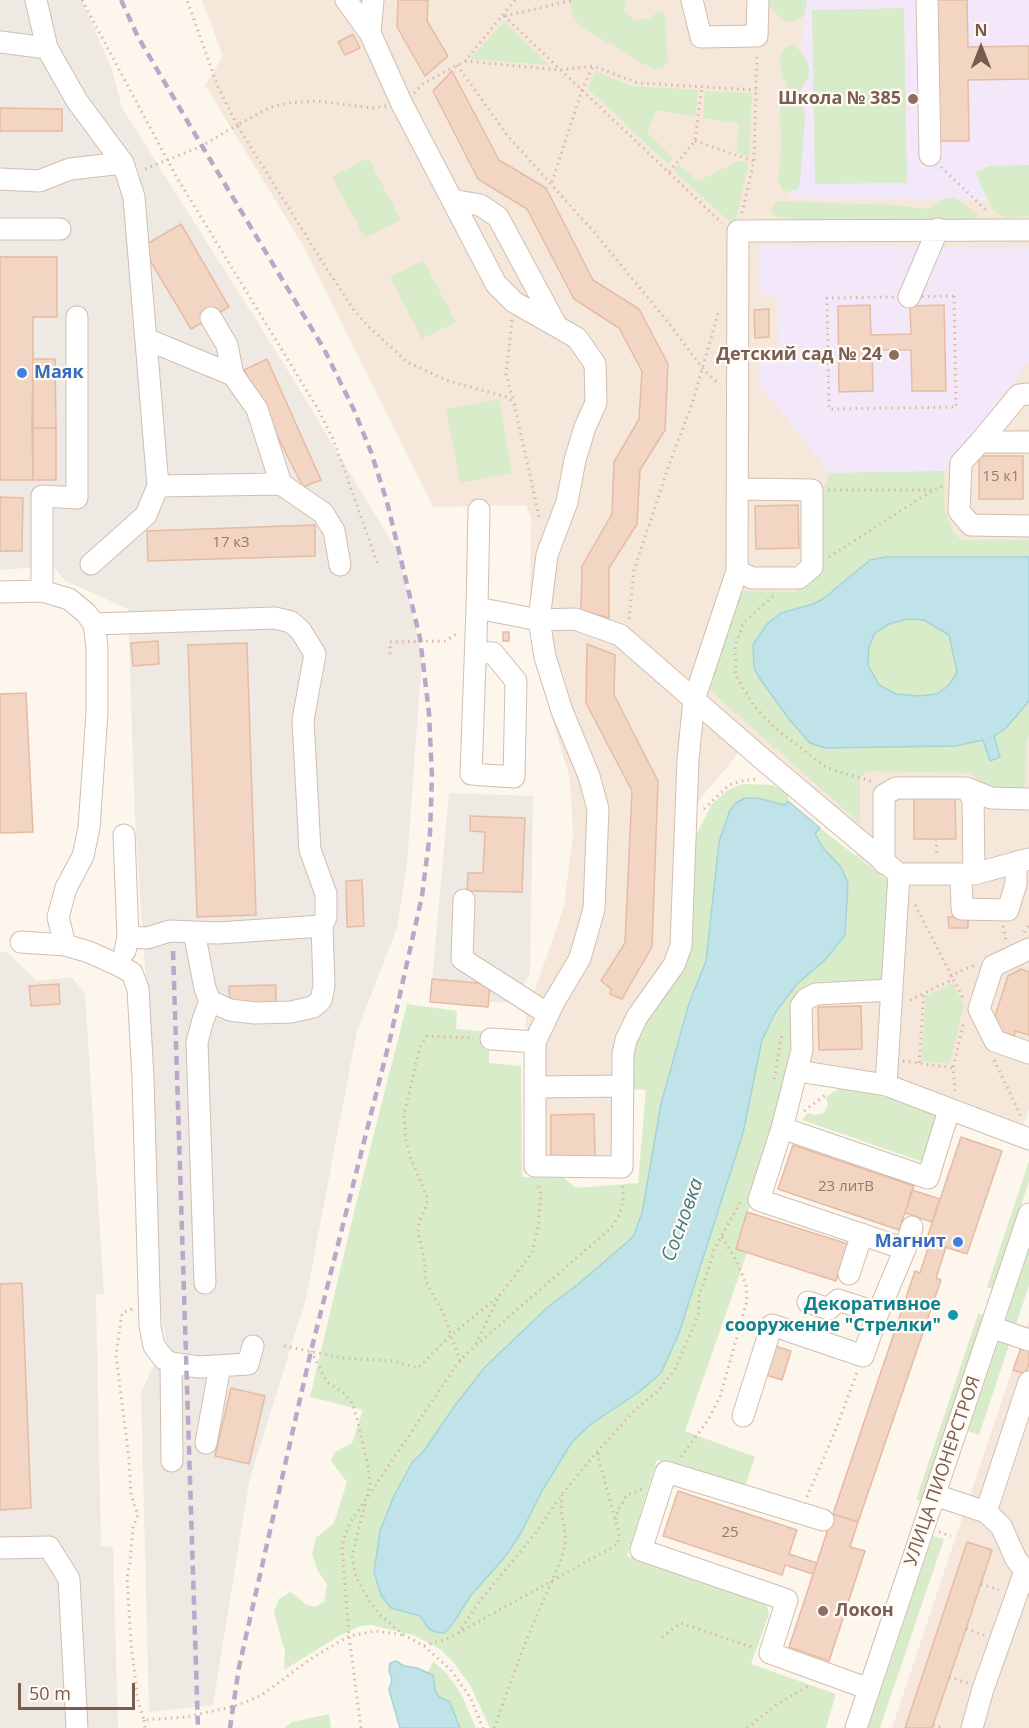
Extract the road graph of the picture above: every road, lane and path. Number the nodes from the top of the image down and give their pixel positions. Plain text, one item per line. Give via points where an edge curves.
1 (36, 0) edge
2 (82, 0) edge
3 (187, 0) edge
4 (346, 0) edge
5 (374, 0) edge
6 (515, 0) edge
7 (573, 0) edge
8 (692, 0) edge
9 (758, 0) edge
10 (927, 0) edge
11 (504, 16) junction
12 (370, 33) junction
13 (757, 36) junction
14 (0, 42) edge
15 (47, 48) junction
16 (465, 61) junction
17 (457, 65) junction
18 (593, 66) junction
19 (560, 70) junction
20 (424, 84) dead end
21 (702, 87) junction
22 (582, 90) junction
23 (756, 90) junction
24 (402, 104) junction
25 (237, 125) junction
26 (695, 141) junction
27 (930, 155) joint
28 (167, 160) junction
29 (754, 161) junction
30 (123, 163) junction
31 (150, 167) dead end
32 (669, 172) junction
33 (0, 179) edge
34 (551, 183) junction
35 (452, 200) junction
36 (0, 229) edge
37 (60, 229) dead end
38 (938, 229) junction
39 (1007, 230) junction
40 (1029, 230) edge
41 (738, 231) junction
42 (909, 297) junction
43 (514, 302) junction
44 (719, 308) dead end
45 (77, 317) dead end
46 (211, 318) dead end
47 (556, 325) junction
48 (146, 339) junction
49 (703, 369) junction
50 (233, 375) junction
51 (1029, 394) edge
52 (738, 402) junction
53 (514, 403) junction
54 (980, 442) junction
55 (1029, 442) edge
56 (961, 463) junction
57 (281, 484) junction
58 (158, 486) junction
59 (738, 489) junction
60 (812, 490) junction
61 (933, 490) junction
62 (479, 510) dead end
63 (1029, 526) edge
64 (547, 555) junction
65 (91, 564) dead end
66 (340, 565) dead end
67 (378, 565) dead end
68 (812, 567) junction
69 (737, 571) junction
70 (42, 591) junction
71 (0, 592) edge
72 (774, 595) dead end
73 (477, 608) junction
74 (539, 620) junction
75 (94, 624) junction
76 (458, 634) dead end
77 (620, 635) junction
78 (477, 652) junction
79 (390, 654) dead end
80 (694, 700) junction
81 (745, 780) dead end
82 (896, 788) junction
83 (966, 788) junction
84 (1029, 799) edge
85 (700, 818) dead end
86 (124, 835) dead end
87 (1022, 860) edge
88 (891, 869) junction
89 (967, 874) junction
90 (464, 900) dead end
91 (322, 926) junction
92 (194, 932) junction
93 (128, 937) junction
94 (21, 942) dead end
95 (65, 945) junction
96 (1029, 949) edge
97 (120, 966) junction
98 (952, 975) dead end
99 (924, 993) junction
100 (890, 1000) junction
101 (210, 1001) junction
102 (548, 1014) junction
103 (965, 1018) dead end
104 (491, 1039) joint
105 (535, 1042) junction
106 (1029, 1053) edge
107 (887, 1059) junction
108 (919, 1064) junction
109 (953, 1068) junction
110 (798, 1071) junction
111 (846, 1079) junction
112 (886, 1085) junction
113 (623, 1086) junction
114 (535, 1088) junction
115 (953, 1111) junction
116 (782, 1128) junction
117 (1029, 1139) edge
118 (535, 1166) junction
119 (622, 1167) junction
120 (1029, 1214) edge
121 (728, 1225) dead end
122 (912, 1227) dead end
123 (721, 1234) junction
124 (862, 1234) junction
125 (904, 1249) junction
126 (849, 1274) dead end
127 (205, 1283) dead end
128 (500, 1296) junction
129 (150, 1302) junction
130 (808, 1302) dead end
131 (878, 1312) junction
132 (991, 1327) junction
133 (450, 1336) junction
134 (1029, 1341) edge
135 (253, 1346) dead end
136 (284, 1346) dead end
137 (475, 1346) junction
138 (311, 1351) junction
139 (863, 1356) junction
140 (460, 1361) junction
141 (171, 1363) junction
142 (220, 1366) junction
143 (1029, 1382) edge
144 (743, 1416) dead end
145 (206, 1443) dead end
146 (598, 1451) junction
147 (172, 1461) dead end
148 (666, 1472) junction
149 (562, 1494) junction
150 (935, 1495) junction
151 (366, 1500) junction
152 (986, 1512) junction
153 (801, 1513) junction
154 (616, 1520) junction
155 (823, 1520) dead end
156 (0, 1548) edge
157 (1027, 1572) edge
158 (551, 1581) junction
159 (458, 1633) junction
160 (404, 1635) junction
161 (349, 1636) junction
162 (662, 1636) dead end
163 (424, 1646) junction
164 (770, 1653) junction
165 (828, 1674) junction
166 (869, 1689) junction
167 (144, 1720) junction
168 (933, 1725) dead end
169 (77, 1728) edge
170 (145, 1728) edge
171 (361, 1728) edge
172 (483, 1728) edge
173 (494, 1728) edge
174 (747, 1728) edge
175 (856, 1728) edge
176 (943, 1728) edge
177 (972, 1728) edge

1 - 15 street
2 - 28 path
3 - 25 path via 218,87
4 - 12 street
5 - 12 street
6 - 11 path
7 - 11 path
8 - 13 street via 701,37
9 - 13 street
10 - 27 street
11 - 16 path
11 - 19 path
12 - 24 street
13 - 23 path
14 - 15 street
15 - 30 street via 77,101
16 - 17 path
16 - 19 path
17 - 20 path
17 - 34 path via 507,135
18 - 19 path
18 - 21 path via 638,83
18 - 22 path
19 - 22 path
21 - 23 path
21 - 26 path
22 - 32 path
22 - 34 path
23 - 29 path
24 - 25 path via 373,108 289,103 271,107
24 - 35 street
25 - 28 path via 202,146
25 - 53 path via 323,263 369,326 407,362
26 - 29 path
26 - 32 path
27 - 39 path
28 - 31 path
28 - 67 path via 324,420
29 - 41 path
30 - 33 street via 70,169 39,181
30 - 48 street via 134,198
32 - 41 path via 727,228
34 - 49 path
35 - 43 street via 496,284
35 - 47 street via 480,205 498,217
36 - 37 street
38 - 39 street
38 - 41 street
38 - 42 street
39 - 40 street
41 - 52 street
42 - 42 path via 827,298 829,409 956,407 954,296
43 - 47 street
43 - 53 path via 506,375
44 - 49 path
45 - 70 street via 77,498 42,496
46 - 50 street via 227,345
47 - 64 street via 577,338 595,364 596,403 585,427 567,502
48 - 50 street
48 - 58 street
49 - 52 path
49 - 77 path via 634,570 630,615
50 - 57 street via 257,409
51 - 54 street via 1019,395
52 - 59 street
53 - 64 path
54 - 55 street
54 - 56 street
56 - 61 path via 945,485
56 - 63 street via 959,511 971,525
57 - 58 street
57 - 66 street via 322,513 334,531
58 - 65 street via 146,515
59 - 60 street
59 - 69 street
60 - 61 path
60 - 68 street
61 - 68 path
62 - 73 street
64 - 74 street
68 - 69 street via 799,578 752,578
69 - 80 street
70 - 71 street
70 - 75 street via 69,599
72 - 82 path via 744,622 735,646 736,676 754,706 775,728 827,768
73 - 74 street
73 - 78 street
74 - 77 street via 574,619
74 - 102 street via 545,657 598,809 594,909 580,958
75 - 91 street via 275,618 291,622 301,631 315,654 303,720 310,850 326,894
75 - 95 street via 97,713 92,796 83,856 66,888 57,917
76 - 79 path via 445,641 390,642
77 - 80 street
78 - 78 street via 471,774 514,777 516,681 493,653
80 - 88 street
80 - 113 street via 687,770 681,946 674,965 637,1017 626,1040
81 - 85 path via 719,792
82 - 83 street
82 - 88 street via 884,795
83 - 84 street via 991,798
83 - 89 street via 973,799
86 - 93 street
87 - 89 street
87 - 89 street via 1008,910 962,909
88 - 89 street
88 - 100 street
90 - 102 street via 462,959
91 - 92 street
91 - 101 street via 324,986 321,1000 313,1007 255,1013 230,1010
92 - 93 street
92 - 101 street
93 - 97 street
94 - 95 street
95 - 97 street
96 - 106 street via 993,966 979,1009 995,1041
97 - 129 street via 132,973 138,989
98 - 99 path via 949,981
99 - 100 path
99 - 108 path
100 - 107 street
100 - 110 street via 816,994 806,999 801,1006 802,1050
101 - 127 street via 197,1042
102 - 105 street
103 - 109 path
104 - 105 street
104 - 133 path via 427,1036 420,1047 406,1098 406,1141 428,1199 418,1233 425,1277
105 - 114 street
107 - 108 path
107 - 112 street
108 - 109 path
109 - 115 path
110 - 111 street
110 - 116 street
111 - 112 street
111 - 116 path
112 - 115 street
113 - 114 street
113 - 119 street
114 - 118 street
115 - 116 street via 928,1179
115 - 117 street
116 - 124 street via 759,1200
118 - 119 street
118 - 128 path via 541,1196 532,1252
119 - 137 path via 623,1202 611,1228
120 - 132 street, УЛИЦА ПИОНЕРСТРОЯ
121 - 123 path
122 - 125 street
123 - 146 path via 699,1293 696,1322 675,1369
123 - 148 path via 738,1264 747,1301 720,1397 699,1433
124 - 125 street
124 - 126 street
125 - 131 street
128 - 133 path
128 - 137 path
129 - 141 street via 154,1346
129 - 167 path via 122,1313 116,1355 131,1495 138,1515 127,1577 131,1644
130 - 131 street via 829,1309 838,1300
131 - 139 street
132 - 134 street
132 - 150 street, УЛИЦА ПИОНЕРСТРОЯ
133 - 138 path via 418,1368
133 - 140 path
135 - 142 street via 248,1364
136 - 138 path
137 - 140 path
138 - 151 path via 327,1382 352,1403 368,1467 370,1484
139 - 144 street via 772,1325
139 - 153 path
140 - 151 path
141 - 142 street
141 - 147 street
142 - 145 street
143 - 152 street
146 - 149 path
146 - 154 path
148 - 153 street
148 - 154 path via 652,1485 627,1495
148 - 164 street via 641,1550 787,1600
149 - 158 path via 565,1546
149 - 159 path
150 - 152 street
150 - 166 street, УЛИЦА ПИОНЕРСТРОЯ
151 - 160 path via 352,1556 356,1577 381,1616
151 - 161 path via 342,1547
152 - 157 street via 1000,1526
153 - 155 street
154 - 158 path via 618,1544
156 - 169 street via 49,1547 69,1579
157 - 177 street
158 - 159 path
158 - 173 path
159 - 163 path
160 - 161 path via 376,1631
160 - 163 path
161 - 167 path via 248,1701 197,1716
161 - 171 path
162 - 164 path via 681,1623
163 - 172 path via 460,1682
164 - 165 street
165 - 166 street
165 - 174 path via 776,1705
166 - 175 street, УЛИЦА ПИОНЕРСТРОЯ
167 - 170 path
168 - 176 path

